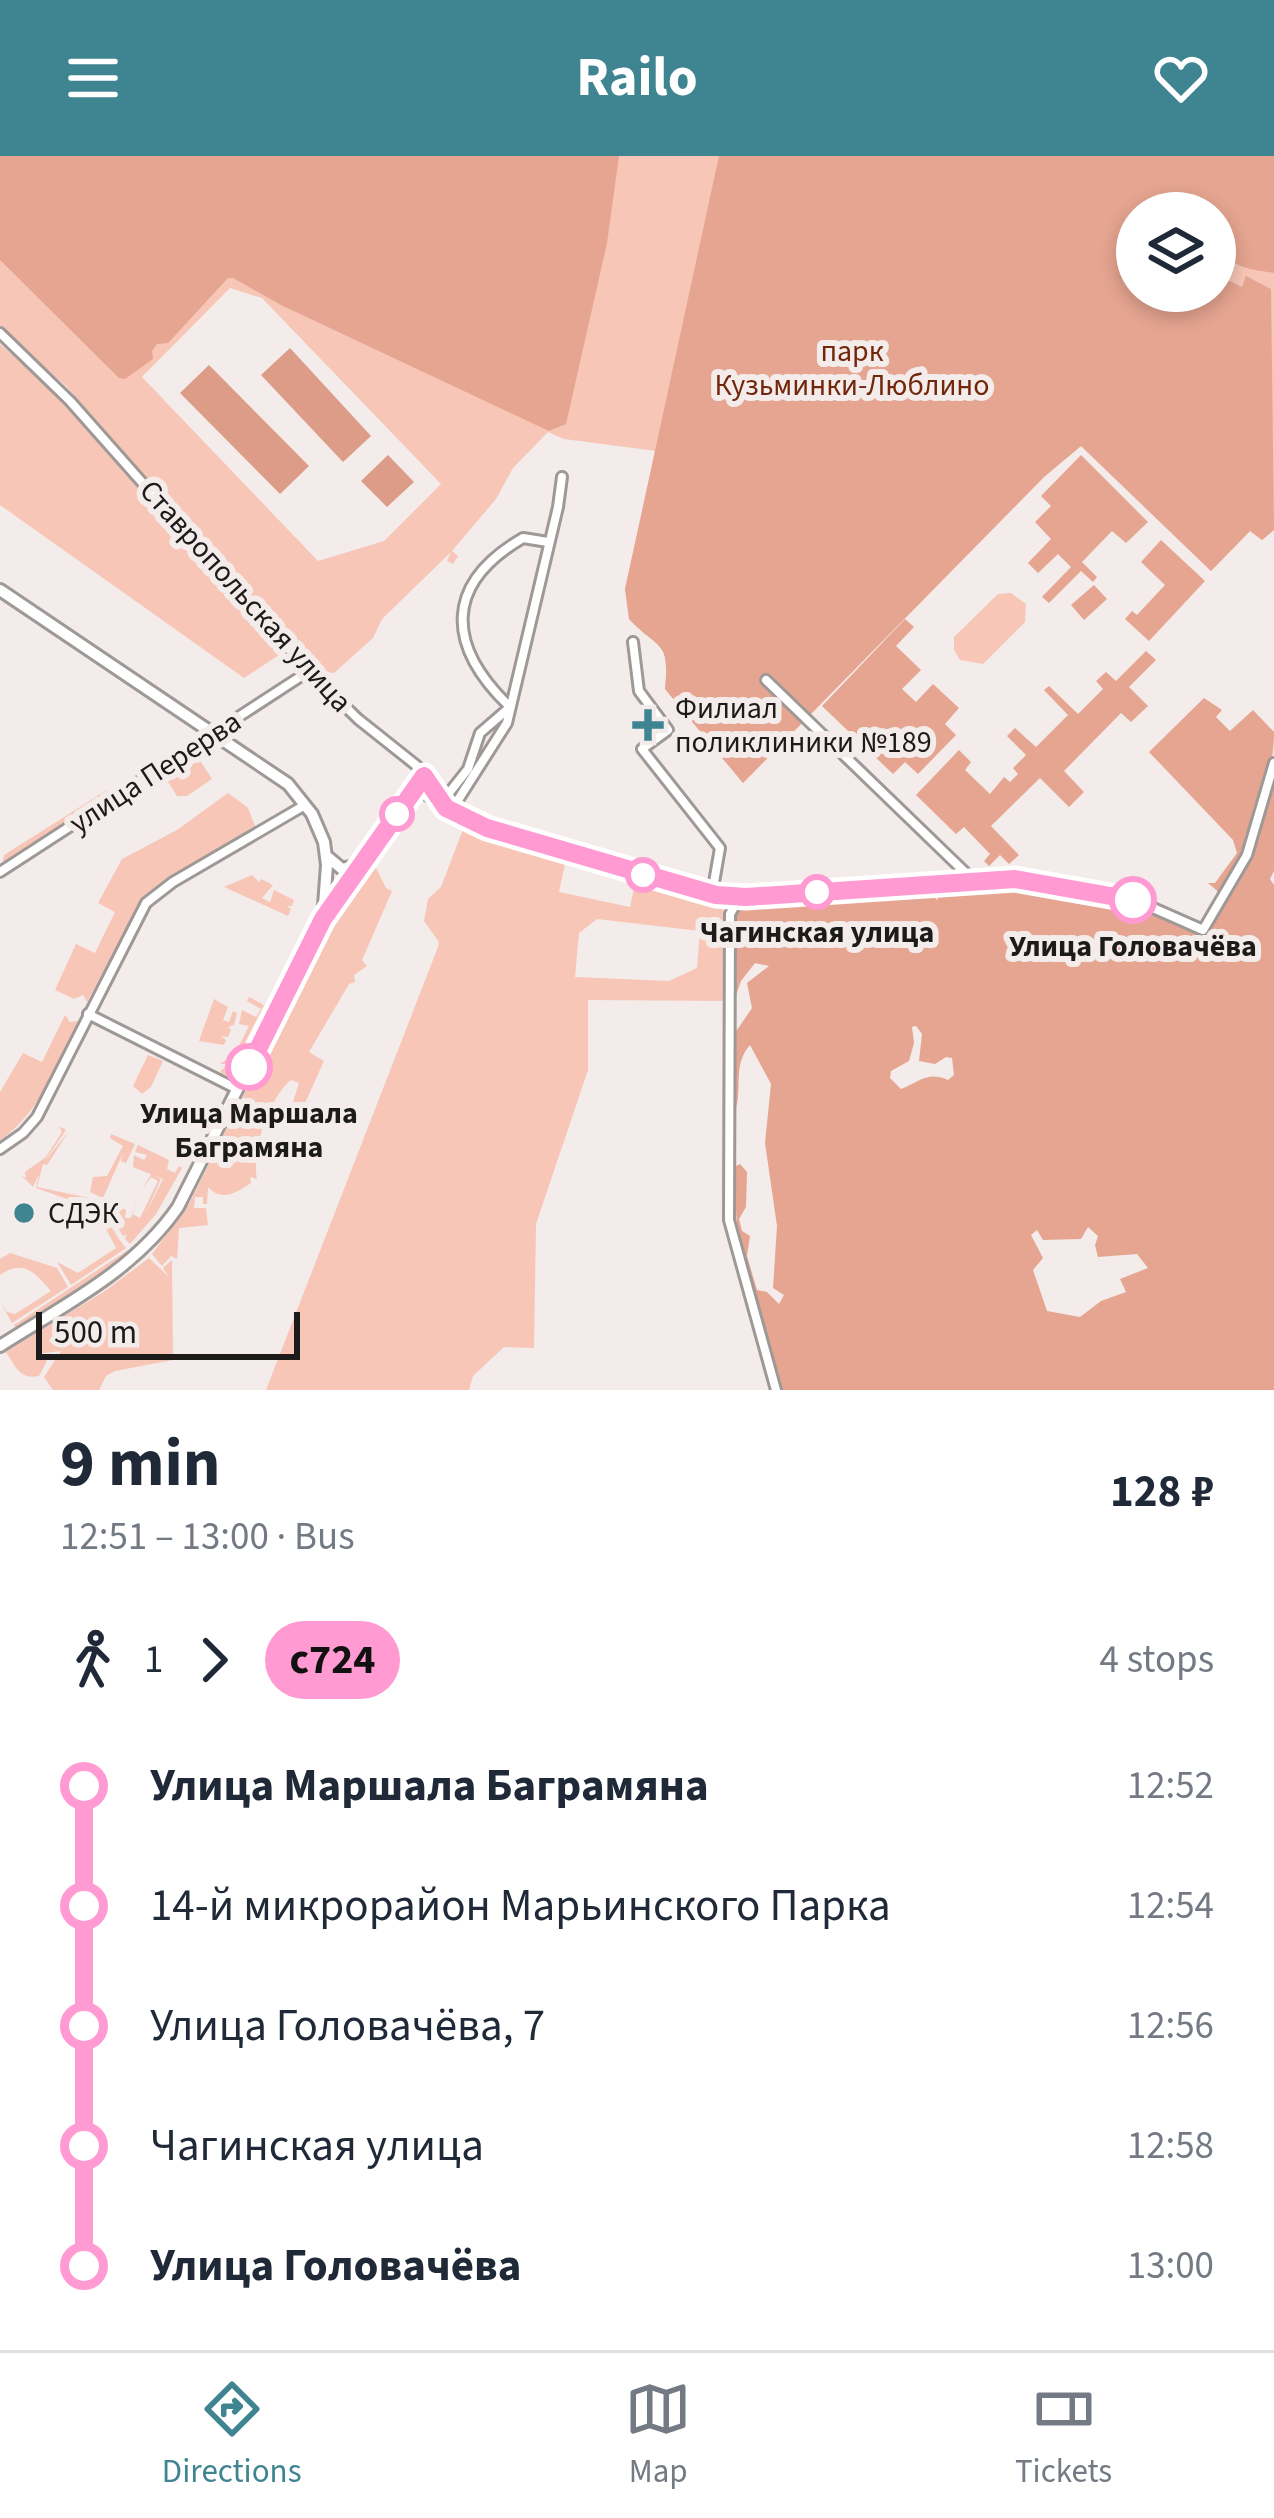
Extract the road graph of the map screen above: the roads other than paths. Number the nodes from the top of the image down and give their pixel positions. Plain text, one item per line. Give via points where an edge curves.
1 (0, 333) edge
2 (562, 477) dead end
3 (548, 542) junction
4 (0, 590) edge
5 (633, 642) dead end
6 (309, 671) junction
7 (766, 680) dead end
8 (510, 706) junction
9 (215, 734) junction
10 (1274, 763) edge
11 (424, 776) junction
12 (410, 794) junction
13 (441, 803) junction
14 (305, 805) junction
15 (452, 811) junction
16 (325, 849) junction
17 (362, 864) junction
18 (0, 872) edge
19 (974, 881) junction
20 (728, 900) junction
21 (323, 919) junction
22 (88, 1014) junction
23 (238, 1089) junction
24 (0, 1149) edge
25 (2, 1341) edge
26 (776, 1390) edge

1 - 6 street, Ставропольская улица
2 - 3 street
3 - 8 street
3 - 8 street via 523,538 496,554 468,592 466,649 480,677
4 - 9 main road
5 - 20 street via 639,692 668,730 642,749 720,848
6 - 9 street, улица Перерва
6 - 11 street, Ставропольская улица
7 - 19 street
8 - 13 street via 480,733 468,769
8 - 15 street
9 - 14 main road
9 - 18 street, улица Перерва
10 - 19 street via 1247,855 1207,929 1094,891
11 - 12 street
11 - 13 street, Ставропольская улица
12 - 13 street
12 - 17 street
13 - 15 street, Ставропольская улица
14 - 16 main road
14 - 22 street via 152,898
15 - 20 street, Ставропольская улица via 504,835
16 - 17 main road via 342,869
16 - 21 main road
17 - 21 street
19 - 20 street
20 - 26 street via 729,1218
21 - 23 main road
22 - 23 street
22 - 24 street via 37,1117
23 - 25 main road via 178,1207 146,1248

